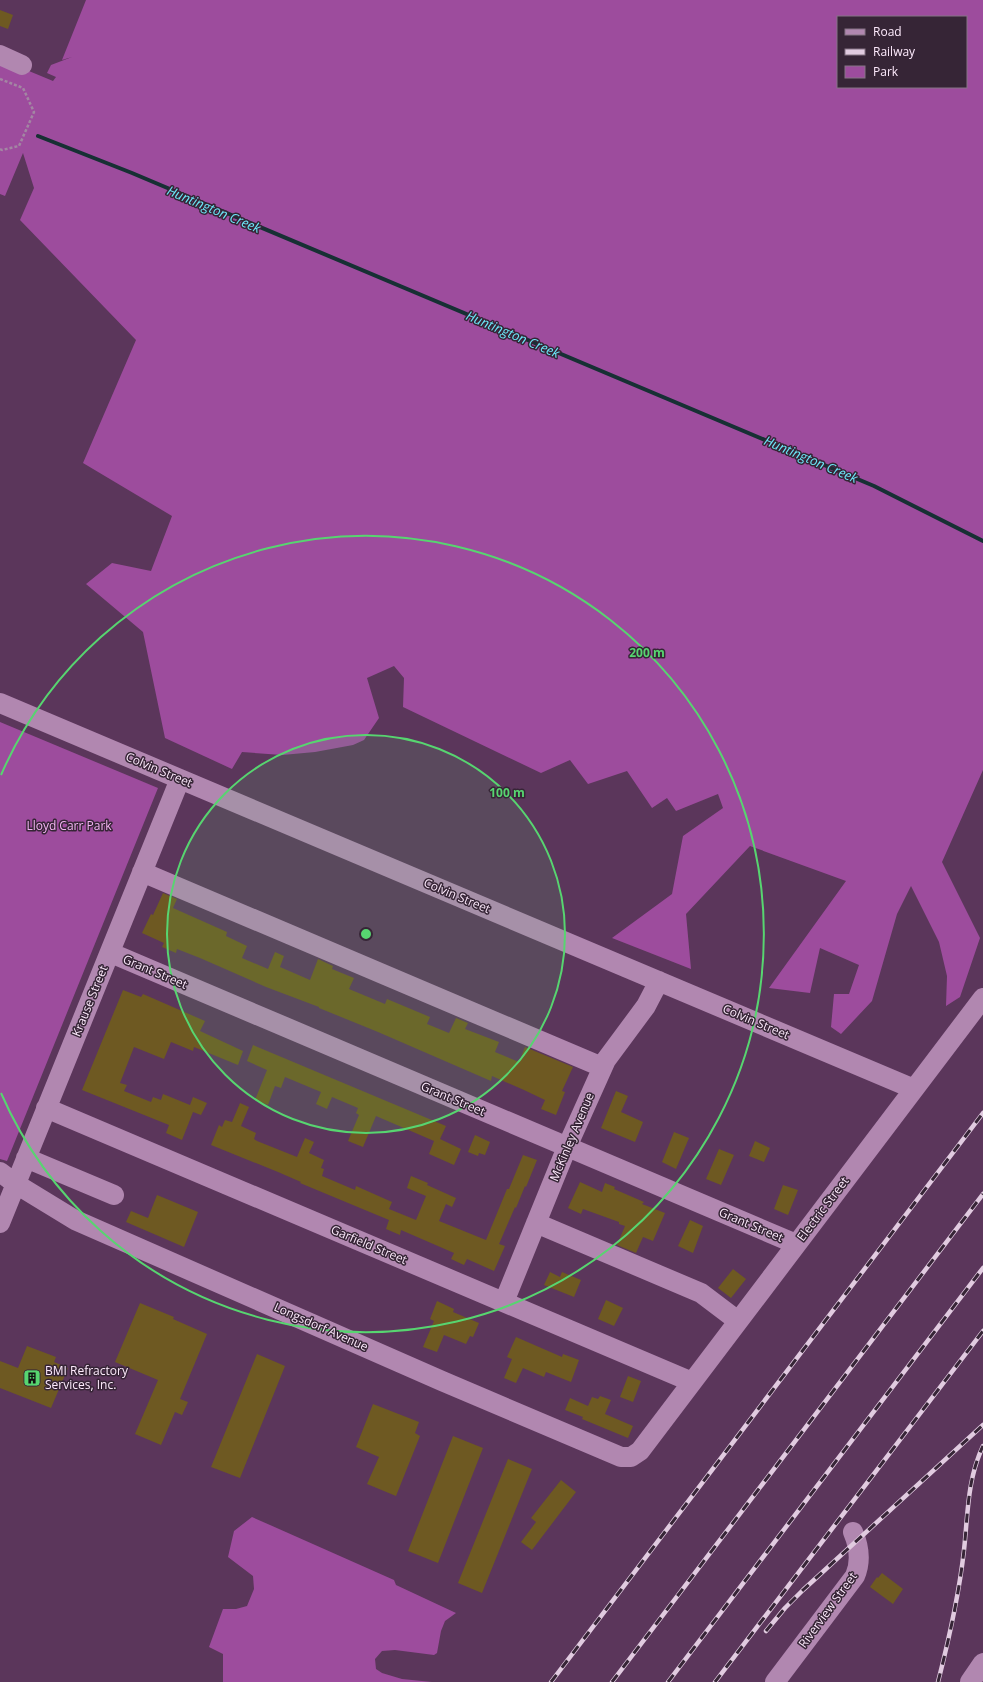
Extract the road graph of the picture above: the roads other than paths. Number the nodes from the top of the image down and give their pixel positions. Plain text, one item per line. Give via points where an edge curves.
1 (0, 55) edge
2 (22, 65) dead end
3 (0, 703) edge
4 (180, 779) junction
5 (142, 872) junction
6 (110, 952) junction
7 (659, 981) junction
8 (983, 998) edge
9 (602, 1067) junction
10 (914, 1088) junction
11 (46, 1108) junction
12 (567, 1147) junction
13 (26, 1158) junction
14 (0, 1172) edge
15 (8, 1186) edge
16 (114, 1195) dead end
17 (0, 1223) edge
18 (536, 1223) junction
19 (796, 1244) junction
20 (504, 1302) junction
21 (738, 1321) junction
22 (692, 1382) junction
23 (631, 1457) joint
24 (853, 1532) dead end
25 (983, 1663) edge
26 (775, 1682) edge
27 (970, 1682) edge

1 - 2 street
3 - 4 street, Colvin Street
4 - 5 street, Krause Street
4 - 7 street, Colvin Street
5 - 6 street, Krause Street
5 - 9 street
6 - 11 street, Krause Street
6 - 12 street, Grant Street
7 - 9 street, McKinley Avenue via 646,1006
7 - 10 street, Colvin Street
8 - 10 street, Electric Street
9 - 12 street, McKinley Avenue
10 - 19 street, Electric Street
11 - 13 street, Krause Street
11 - 20 street, Garfield Street
12 - 18 street, McKinley Avenue
12 - 19 street, Grant Street
13 - 15 street, Krause Street
13 - 16 street
14 - 15 street, Longsdorf Avenue
15 - 17 street, Krause Street
15 - 23 street, Longsdorf Avenue via 75,1220 449,1384 621,1457
18 - 20 street, McKinley Avenue
18 - 21 street via 701,1293
19 - 21 street, Electric Street
20 - 22 street, Garfield Street
21 - 22 street, Electric Street
22 - 23 street, Electric Street via 640,1451
24 - 26 street, Riverview Street via 859,1549 859,1560 854,1576
25 - 27 street

